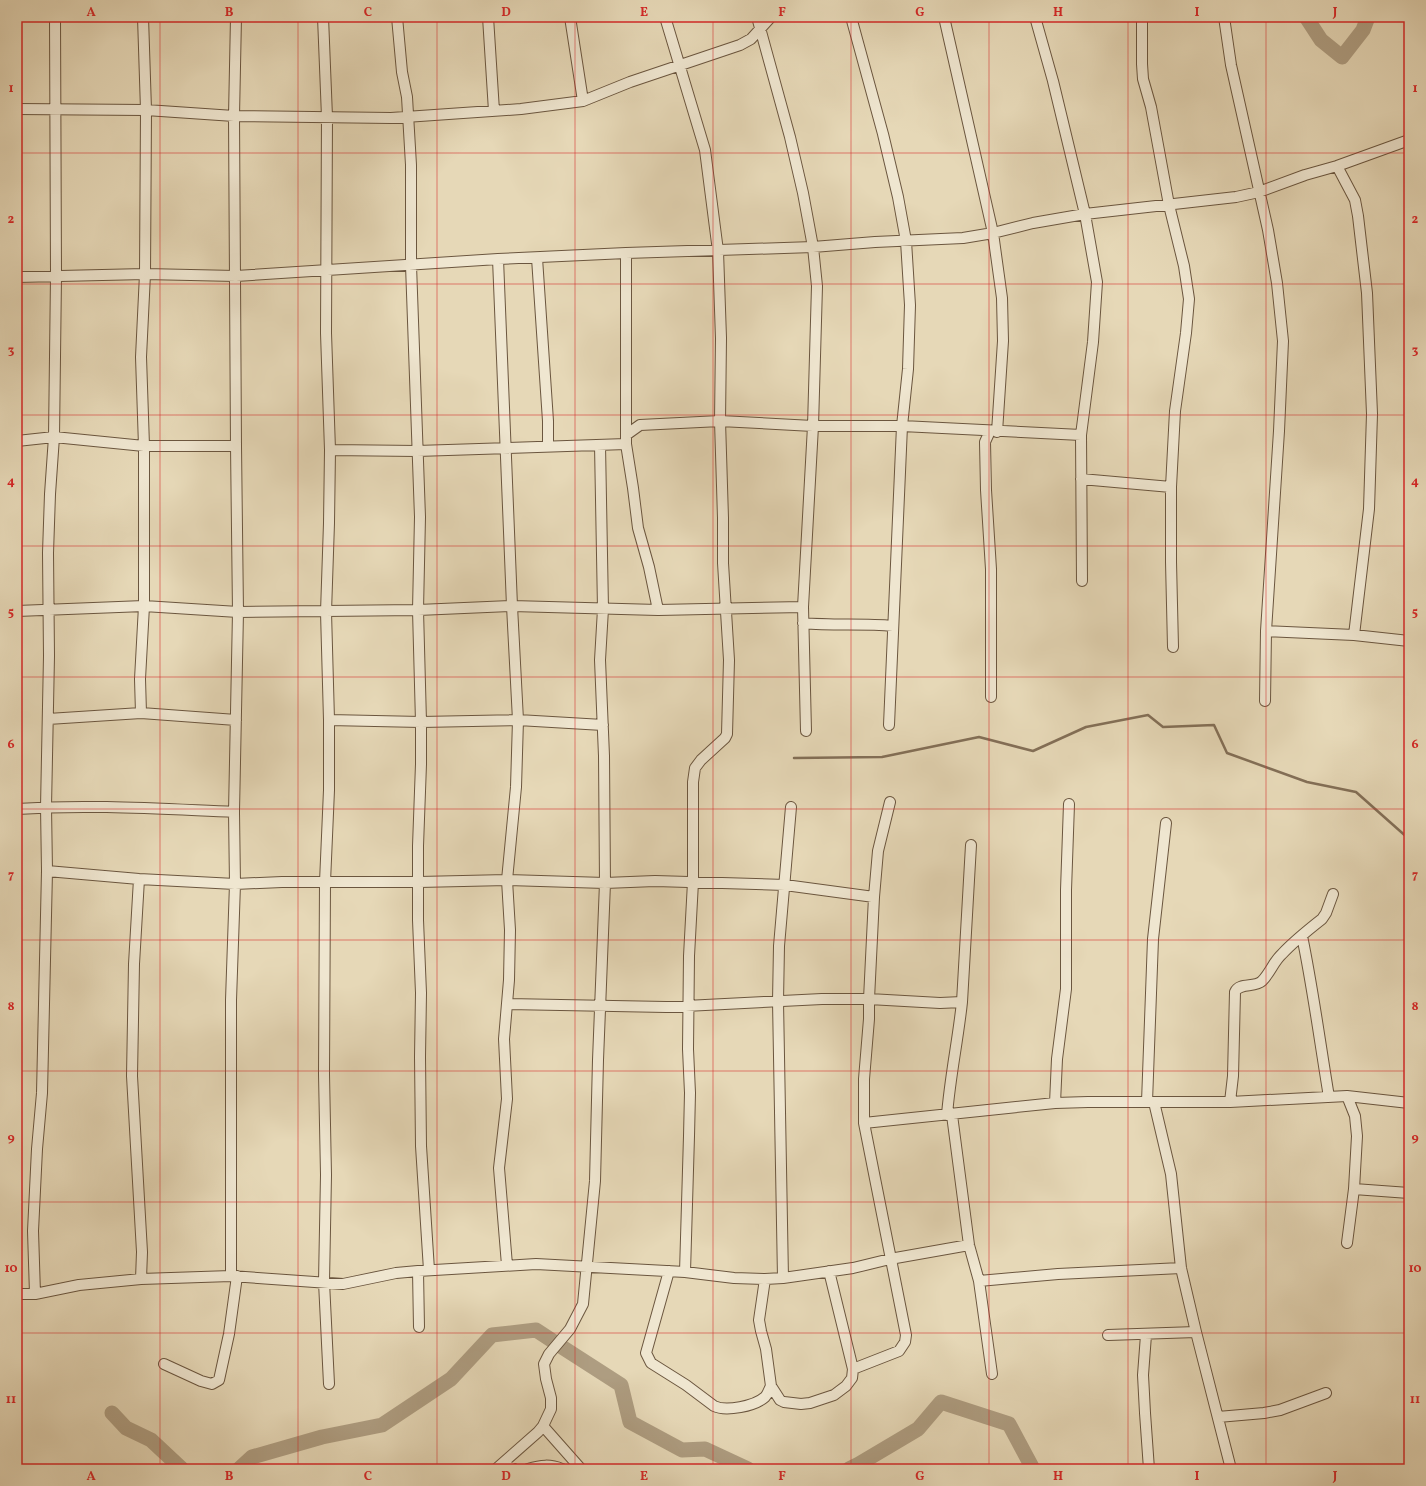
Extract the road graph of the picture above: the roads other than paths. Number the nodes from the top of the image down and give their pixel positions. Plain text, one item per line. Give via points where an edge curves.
1 (55, 17) edge
2 (143, 17) edge
3 (236, 17) edge
4 (323, 17) edge
5 (397, 17) edge
6 (488, 17) edge
7 (570, 17) edge
8 (666, 17) edge
9 (757, 17) edge
10 (771, 17) edge
11 (851, 17) edge
12 (944, 17) edge
13 (1035, 17) edge
14 (1142, 17) edge
15 (1224, 17) edge
16 (760, 29) junction
17 (681, 66) junction
18 (583, 101) junction
19 (17, 109) edge
20 (56, 110) junction
21 (146, 110) junction
22 (494, 111) junction
23 (234, 116) junction
24 (327, 117) junction
25 (409, 117) junction
26 (1409, 140) edge
27 (1336, 166) junction
28 (1259, 192) junction
29 (1169, 205) junction
30 (1085, 214) junction
31 (993, 233) junction
32 (906, 241) junction
33 (813, 247) junction
34 (718, 251) junction
35 (626, 253) junction
36 (536, 258) junction
37 (498, 259) junction
38 (411, 265) junction
39 (326, 270) junction
40 (145, 274) junction
41 (56, 276) junction
42 (236, 276) junction
43 (17, 277) edge
44 (626, 413) junction
45 (720, 422) junction
46 (640, 425) junction
47 (813, 426) junction
48 (902, 426) junction
49 (977, 431) junction
50 (993, 432) junction
51 (1081, 435) junction
52 (54, 437) junction
53 (626, 439) junction
54 (17, 441) edge
55 (985, 442) junction
56 (600, 445) junction
57 (144, 446) junction
58 (236, 446) junction
59 (548, 446) junction
60 (507, 448) junction
61 (330, 450) junction
62 (417, 450) junction
63 (1082, 479) junction
64 (1171, 487) junction
65 (1082, 581) dead end
66 (144, 606) junction
67 (512, 606) junction
68 (803, 607) junction
69 (604, 609) junction
70 (726, 609) junction
71 (49, 610) junction
72 (418, 610) junction
73 (658, 610) junction
74 (17, 611) edge
75 (238, 612) junction
76 (326, 612) junction
77 (803, 623) junction
78 (893, 626) junction
79 (1266, 631) junction
80 (1354, 635) junction
81 (1409, 641) edge
82 (1173, 647) dead end
83 (991, 698) dead end
84 (1265, 701) dead end
85 (141, 714) junction
86 (48, 719) junction
87 (236, 720) junction
88 (329, 720) junction
89 (518, 720) junction
90 (421, 722) junction
91 (603, 725) junction
92 (888, 725) dead end
93 (806, 731) dead end
94 (890, 802) dead end
95 (1069, 804) dead end
96 (46, 807) junction
97 (791, 807) dead end
98 (17, 809) edge
99 (234, 812) junction
100 (1166, 823) dead end
101 (971, 845) dead end
102 (47, 871) junction
103 (139, 879) junction
104 (507, 880) junction
105 (325, 882) junction
106 (419, 882) junction
107 (693, 882) junction
108 (605, 883) junction
109 (235, 884) junction
110 (785, 885) junction
111 (1333, 894) dead end
112 (874, 897) junction
113 (1302, 936) junction
114 (869, 999) junction
115 (778, 1001) junction
116 (962, 1002) junction
117 (507, 1004) junction
118 (600, 1006) junction
119 (689, 1006) junction
120 (1347, 1096) junction
121 (1329, 1097) junction
122 (1150, 1102) junction
123 (1230, 1102) junction
124 (1055, 1103) junction
125 (1409, 1103) edge
126 (950, 1115) junction
127 (864, 1124) junction
128 (1354, 1189) junction
129 (1409, 1193) edge
130 (1347, 1244) dead end
131 (969, 1245) junction
132 (890, 1259) junction
133 (507, 1265) junction
134 (587, 1266) junction
135 (1181, 1268) junction
136 (429, 1270) junction
137 (418, 1271) junction
138 (669, 1271) junction
139 (829, 1271) junction
140 (685, 1272) junction
141 (234, 1276) junction
142 (783, 1278) junction
143 (141, 1279) junction
144 (765, 1279) junction
145 (979, 1281) junction
146 (324, 1282) junction
147 (17, 1294) edge
148 (35, 1294) junction
149 (419, 1326) dead end
150 (1196, 1332) junction
151 (1108, 1335) dead end
152 (1146, 1335) junction
153 (164, 1364) dead end
154 (853, 1369) junction
155 (992, 1374) dead end
156 (329, 1384) dead end
157 (771, 1386) junction
158 (1326, 1393) dead end
159 (1218, 1417) junction
160 (543, 1426) junction
161 (499, 1467) edge
162 (514, 1469) edge
163 (528, 1469) edge
164 (562, 1469) edge
165 (581, 1469) edge
166 (1149, 1469) edge
167 (1232, 1469) edge

1 - 20 street
2 - 21 street
3 - 23 street
4 - 24 street
5 - 25 street
6 - 22 street
7 - 18 street
8 - 17 street
9 - 16 street
10 - 16 street
11 - 32 street via 883,134
12 - 31 street
13 - 30 street
14 - 29 street via 1143,79 1151,107
15 - 28 street via 1231,65
16 - 17 street via 751,39 740,45
16 - 33 street via 790,137
17 - 18 street via 630,82
17 - 34 street via 704,150
18 - 22 street
19 - 20 street
20 - 21 street
20 - 41 street
21 - 23 street
21 - 40 street
22 - 25 street
23 - 24 street
23 - 42 street
24 - 25 street
24 - 39 street
25 - 38 street
26 - 27 street
27 - 28 street
27 - 80 street via 1355,200 1358,216 1367,293 1372,414 1369,509
28 - 29 street
28 - 79 street via 1276,275 1283,341
29 - 30 street
29 - 64 street via 1189,299 1175,411
30 - 31 street
30 - 51 street via 1097,282 1093,342
31 - 32 street via 963,238
31 - 50 street via 1002,298 1003,341
32 - 33 street
32 - 48 street via 910,305 908,369
33 - 34 street
33 - 47 street via 817,286
34 - 35 street
34 - 45 street
35 - 36 street
35 - 44 street
36 - 37 street
36 - 59 street
37 - 38 street
37 - 60 street
38 - 39 street
38 - 62 street
39 - 42 street
39 - 61 street
40 - 41 street
40 - 42 street
40 - 57 street via 141,357
41 - 43 street
41 - 52 street
42 - 58 street
44 - 46 street
44 - 53 street
45 - 46 street
45 - 47 street
45 - 70 street
46 - 53 street
47 - 48 street
47 - 68 street
48 - 49 street
48 - 78 street
49 - 50 street
49 - 55 street
50 - 51 street
50 - 55 street
51 - 63 street
52 - 54 street
52 - 57 street
52 - 71 street via 50,501
53 - 56 street
53 - 73 street via 638,528 650,567
55 - 83 street via 991,569
56 - 59 street
56 - 69 street
57 - 58 street
57 - 66 street
58 - 75 street
59 - 60 street
60 - 62 street
60 - 67 street
61 - 62 street
61 - 76 street
62 - 72 street via 420,517
63 - 64 street
63 - 65 street
64 - 82 street
66 - 71 street
66 - 75 street
66 - 85 street
67 - 69 street
67 - 72 street
67 - 89 street
68 - 70 street
68 - 77 street
69 - 73 street
69 - 91 street via 600,660
70 - 73 street
70 - 107 street via 729,660 728,730 725,738 695,768
71 - 74 street
71 - 86 street
72 - 76 street
72 - 90 street
75 - 76 street
75 - 87 street
76 - 88 street
77 - 78 street
77 - 93 street
78 - 92 street
79 - 80 street
79 - 84 street
80 - 81 street
85 - 86 street
85 - 87 street
86 - 96 street
87 - 99 street
88 - 90 street
88 - 105 street
89 - 90 street
89 - 91 street
89 - 104 street via 516,787
90 - 106 street
91 - 108 street
94 - 112 street via 878,851
95 - 124 street via 1066,989 1057,1059
96 - 98 street
96 - 99 street via 122,807
96 - 102 street
97 - 110 street
99 - 109 street
100 - 122 street via 1153,939
101 - 116 street
102 - 103 street
102 - 148 street via 42,1093 33,1230
103 - 109 street
103 - 143 street via 132,1076 142,1252
104 - 106 street
104 - 108 street
104 - 117 street via 510,930
105 - 106 street
105 - 109 street
105 - 146 street
106 - 136 street via 421,1146
107 - 108 street
107 - 110 street
107 - 119 street
108 - 118 street
109 - 141 street via 231,1000
110 - 112 street
110 - 115 street via 779,946
111 - 113 street via 1322,919
112 - 114 street
113 - 121 street
113 - 123 street via 1281,954 1262,981 1236,989
114 - 115 street
114 - 116 street
114 - 127 street
115 - 119 street
115 - 142 street
116 - 126 street
117 - 118 street
117 - 133 street via 504,1039 507,1099 499,1168
118 - 119 street
118 - 134 street via 595,1181
119 - 140 street
120 - 121 street
120 - 125 street
120 - 128 street via 1355,1116 1357,1136
121 - 123 street
122 - 123 street
122 - 124 street
122 - 135 street via 1171,1174
124 - 126 street
126 - 127 street
126 - 131 street
127 - 132 street
128 - 129 street
128 - 130 street
131 - 132 street
131 - 145 street
132 - 139 street
132 - 154 street via 906,1335 905,1342 899,1351
133 - 134 street
133 - 136 street
134 - 138 street
134 - 160 street via 583,1304 570,1328 544,1364 551,1409
135 - 145 street
135 - 150 street
136 - 137 street
137 - 146 street via 343,1284
137 - 149 street
138 - 140 street
138 - 157 street via 646,1353 651,1363 721,1409 753,1403 766,1396
139 - 142 street
139 - 154 street
140 - 144 street
141 - 143 street
141 - 146 street
141 - 153 street via 229,1334 219,1380 212,1384 201,1382
142 - 144 street
143 - 148 street via 79,1285
144 - 157 street via 759,1320
145 - 155 street
146 - 156 street
147 - 148 street
150 - 152 street
150 - 159 street
151 - 152 street
152 - 166 street via 1143,1375
154 - 157 street via 852,1378 840,1391 810,1403 784,1402
158 - 159 street via 1280,1410
159 - 167 street
160 - 161 street
160 - 165 street
161 - 162 street
163 - 164 street via 545,1465

